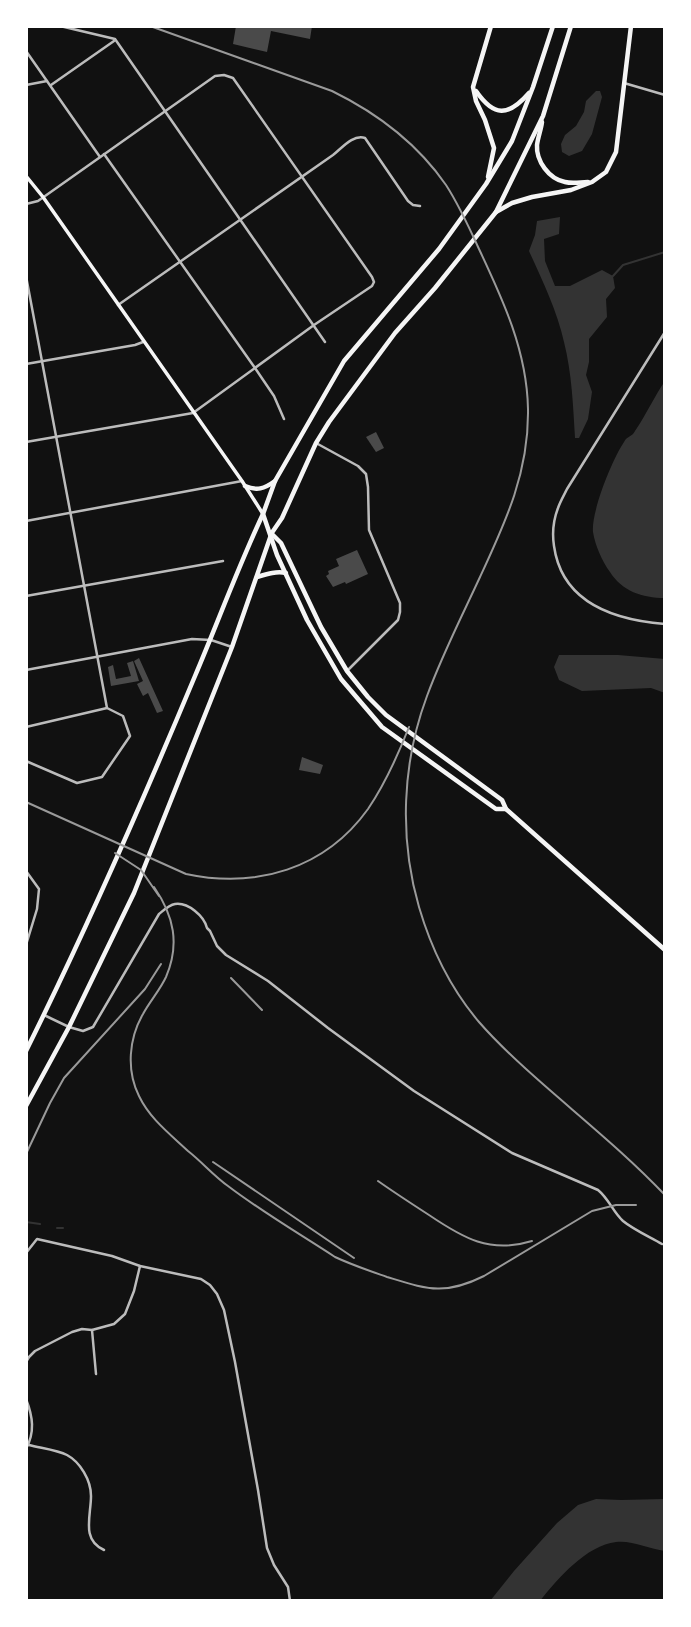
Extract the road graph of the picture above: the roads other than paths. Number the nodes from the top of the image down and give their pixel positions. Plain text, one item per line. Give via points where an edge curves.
1 (60, 26) edge
2 (491, 26) edge
3 (553, 26) edge
4 (571, 26) edge
5 (631, 26) edge
6 (115, 39) junction
7 (26, 51) edge
8 (48, 81) junction
9 (624, 83) junction
10 (26, 85) edge
11 (51, 85) junction
12 (534, 87) junction
13 (473, 88) junction
14 (665, 95) edge
15 (165, 112) junction
16 (544, 116) junction
17 (104, 154) junction
18 (100, 157) junction
19 (26, 176) edge
20 (302, 176) junction
21 (592, 182) junction
22 (486, 184) junction
23 (43, 197) junction
24 (26, 204) edge
25 (420, 206) dead end
26 (496, 212) junction
27 (240, 219) junction
28 (180, 260) junction
29 (26, 276) edge
30 (118, 305) junction
31 (314, 325) junction
32 (665, 332) edge
33 (144, 342) junction
34 (326, 342) dead end
35 (42, 361) junction
36 (26, 364) edge
37 (255, 368) junction
38 (194, 412) junction
39 (284, 419) dead end
40 (56, 436) junction
41 (26, 442) edge
42 (316, 443) junction
43 (275, 481) junction
44 (244, 484) junction
45 (70, 513) junction
46 (263, 514) junction
47 (26, 521) edge
48 (271, 534) junction
49 (223, 561) dead end
50 (286, 573) junction
51 (257, 578) junction
52 (83, 585) junction
53 (26, 596) edge
54 (665, 624) edge
55 (211, 640) junction
56 (232, 647) junction
57 (97, 657) junction
58 (26, 670) edge
59 (347, 671) junction
60 (107, 708) junction
61 (26, 727) edge
62 (26, 761) edge
63 (506, 809) junction
64 (26, 872) edge
65 (26, 945) edge
66 (665, 950) edge
67 (44, 1015) junction
68 (69, 1027) junction
69 (26, 1051) edge
70 (26, 1105) edge
71 (662, 1244) dead end
72 (26, 1253) edge
73 (140, 1266) junction
74 (92, 1330) junction
75 (26, 1362) edge
76 (96, 1374) dead end
77 (26, 1399) edge
78 (29, 1445) junction
79 (26, 1449) edge
80 (104, 1550) dead end
81 (290, 1601) edge

1 - 6 street
2 - 13 main road
3 - 12 main road
4 - 16 main road
5 - 9 main road
6 - 11 street
6 - 15 street
7 - 8 street
8 - 10 street
8 - 11 street
9 - 14 street
9 - 21 main road via 616,152 606,172
11 - 18 street
12 - 13 main road via 519,104 506,110 494,110
12 - 22 main road via 512,141
13 - 22 main road via 494,148
15 - 17 street
15 - 20 street via 215,76 233,78
15 - 27 street
16 - 21 main road via 537,148 546,171 562,181
16 - 26 main road
17 - 18 street
17 - 28 street
18 - 23 street
19 - 23 main road
20 - 25 street via 360,136 408,201
20 - 27 street
20 - 31 street via 374,282
21 - 26 main road via 512,203
22 - 43 main road via 439,249 344,361
23 - 24 street
23 - 30 main road
26 - 42 main road via 395,333
27 - 28 street
27 - 31 street
28 - 30 street
28 - 37 street
29 - 35 street
30 - 33 main road
31 - 34 street
31 - 37 street
32 - 54 street via 567,489 552,534 561,574 571,588 611,614
33 - 35 street
33 - 38 main road
35 - 36 street
35 - 40 street
37 - 38 street
37 - 39 street
38 - 40 street
38 - 44 main road
40 - 41 street
40 - 45 street
42 - 48 main road
42 - 59 street via 366,474 369,530 400,603 398,621
43 - 44 main road via 256,490
43 - 46 main road
44 - 45 street
44 - 46 main road
45 - 47 street
45 - 52 street
46 - 48 main road
46 - 55 main road
48 - 50 main road
48 - 51 main road
48 - 59 main road via 281,543 310,608
49 - 52 street
50 - 51 main road
50 - 63 main road via 341,678 382,727 496,809
51 - 56 main road
52 - 53 street
52 - 57 street
55 - 56 street
55 - 57 street via 192,639
55 - 67 main road
56 - 68 main road via 134,893
57 - 58 street
57 - 60 street
59 - 63 main road via 386,715 502,800
60 - 61 street
60 - 62 street via 124,716 130,736 102,777 77,783
63 - 66 main road
64 - 65 street via 38,889
67 - 68 street
67 - 69 main road
68 - 70 main road
68 - 71 street via 83,1031 93,1027 159,914 171,905 190,907 226,955 268,981 414,1091 512,1153 598,1190 624,1222
72 - 73 street via 37,1239
73 - 74 street via 125,1314 114,1324
73 - 81 street via 201,1279 217,1294 224,1310 267,1548 288,1587
74 - 75 street via 72,1332 35,1350
74 - 76 street
77 - 78 street via 33,1427
78 - 79 street
78 - 80 street via 65,1453 87,1476 92,1493 89,1531 92,1541

